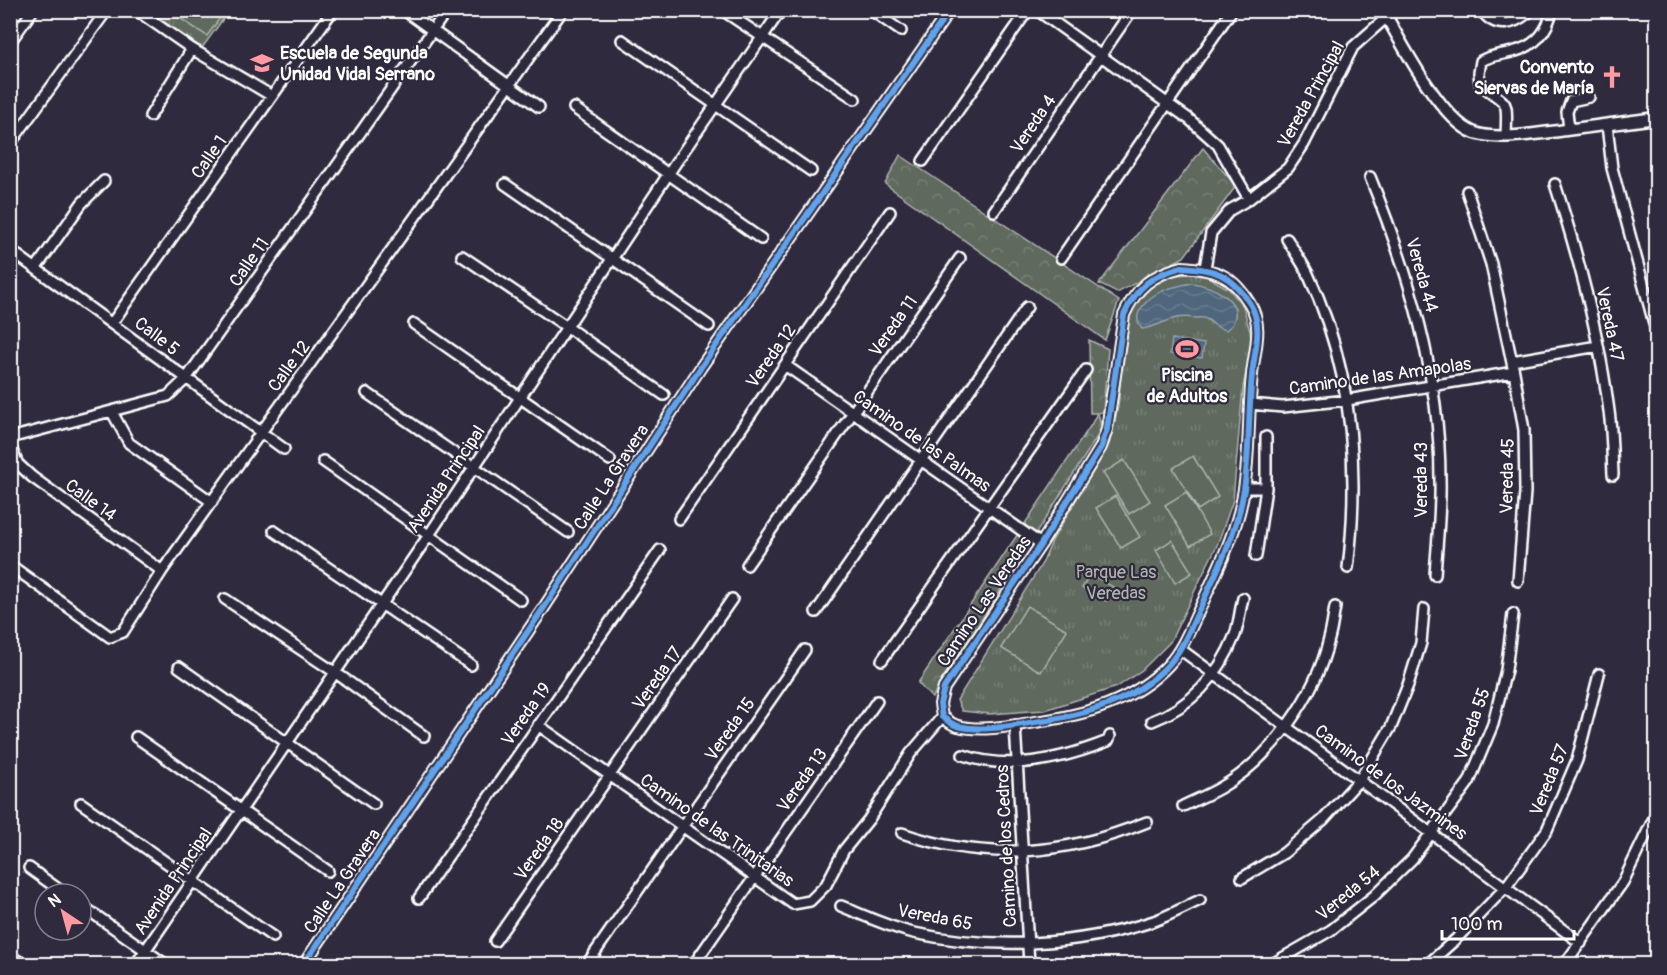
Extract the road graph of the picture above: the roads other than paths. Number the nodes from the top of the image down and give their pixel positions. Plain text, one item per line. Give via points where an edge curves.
1 (33, 10) edge
2 (107, 10) edge
3 (136, 10) edge
4 (333, 10) edge
5 (404, 10) edge
6 (447, 10) edge
7 (563, 10) edge
8 (722, 10) edge
9 (781, 10) edge
10 (871, 10) edge
11 (950, 10) edge
12 (1028, 10) edge
13 (1037, 10) edge
14 (1132, 10) edge
15 (1232, 10) edge
16 (1481, 10) edge
17 (1531, 10) edge
18 (1552, 10) edge
19 (1385, 14) edge
20 (433, 31) junction
21 (901, 32) dead end
22 (762, 38) junction
23 (621, 40) dead end
24 (10, 42) edge
25 (192, 49) junction
26 (1100, 56) junction
27 (510, 85) junction
28 (272, 96) junction
29 (1589, 97) dead end
30 (855, 99) dead end
31 (1167, 105) junction
32 (715, 106) junction
33 (539, 107) dead end
34 (574, 108) dead end
35 (150, 116) dead end
36 (1656, 118) edge
37 (1607, 125) junction
38 (1569, 129) junction
39 (1506, 135) junction
40 (10, 144) edge
41 (923, 161) dead end
42 (811, 171) dead end
43 (668, 173) junction
44 (1370, 177) dead end
45 (104, 181) dead end
46 (505, 184) dead end
47 (1555, 184) dead end
48 (1467, 191) dead end
49 (1249, 199) junction
50 (994, 211) dead end
51 (890, 212) dead end
52 (761, 239) dead end
53 (1287, 239) dead end
54 (10, 250) edge
55 (462, 256) dead end
56 (960, 258) dead end
57 (1062, 258) dead end
58 (612, 259) junction
59 (36, 268) junction
60 (1205, 268) junction
61 (1027, 307) dead end
62 (111, 323) junction
63 (414, 324) dead end
64 (709, 326) dead end
65 (567, 327) junction
66 (1656, 331) edge
67 (1599, 346) junction
68 (1512, 361) junction
69 (785, 365) junction
70 (1086, 370) dead end
71 (1514, 372) junction
72 (186, 379) junction
73 (1432, 386) junction
74 (368, 393) dead end
75 (664, 395) dead end
76 (521, 397) junction
77 (1347, 400) junction
78 (1250, 404) junction
79 (112, 412) junction
80 (853, 412) junction
81 (262, 432) junction
82 (1266, 437) dead end
83 (10, 438) edge
84 (10, 446) edge
85 (284, 449) dead end
86 (610, 460) dead end
87 (921, 460) junction
88 (323, 461) dead end
89 (475, 466) junction
90 (1613, 475) dead end
91 (1244, 488) junction
92 (1266, 488) junction
93 (212, 502) junction
94 (989, 508) junction
95 (679, 519) dead end
96 (274, 531) dead end
97 (568, 532) dead end
98 (429, 535) junction
99 (1041, 544) junction
100 (660, 550) dead end
101 (1256, 556) dead end
102 (10, 565) edge
103 (747, 565) dead end
104 (1348, 568) dead end
105 (162, 572) junction
106 (1435, 575) dead end
107 (1518, 581) dead end
108 (225, 598) dead end
109 (1243, 598) dead end
110 (732, 599) dead end
111 (521, 600) dead end
112 (382, 604) junction
113 (1335, 607) dead end
114 (1424, 609) dead end
115 (816, 612) dead end
116 (1513, 614) dead end
117 (1180, 649) junction
118 (805, 650) dead end
119 (882, 660) dead end
120 (471, 665) dead end
121 (179, 667) dead end
122 (336, 673) junction
123 (1215, 674) junction
124 (1599, 674) dead end
125 (877, 701) dead end
126 (942, 717) junction
127 (1152, 721) dead end
128 (538, 725) junction
129 (1016, 725) junction
130 (1286, 726) junction
131 (424, 736) dead end
132 (1110, 736) dead end
133 (136, 737) dead end
134 (287, 742) junction
135 (963, 755) dead end
136 (1018, 762) junction
137 (610, 775) junction
138 (1360, 779) junction
139 (81, 802) dead end
140 (374, 804) dead end
141 (1183, 806) dead end
142 (241, 810) junction
143 (1656, 814) edge
144 (1147, 822) dead end
145 (682, 827) junction
146 (1431, 832) junction
147 (902, 833) dead end
148 (1022, 852) junction
149 (29, 868) dead end
150 (328, 871) dead end
151 (754, 877) junction
152 (1242, 878) dead end
153 (193, 881) junction
154 (48, 882) edge
155 (1506, 887) junction
156 (419, 898) dead end
157 (1200, 900) dead end
158 (841, 906) dead end
159 (93, 914) edge
160 (273, 937) dead end
161 (495, 941) dead end
162 (1028, 942) junction
163 (1581, 942) junction
164 (145, 951) junction
165 (10, 956) edge
166 (24, 964) edge
167 (136, 964) edge
168 (165, 964) edge
169 (304, 964) edge
170 (587, 964) edge
171 (694, 964) edge
172 (1029, 964) edge
173 (1272, 964) edge
174 (1428, 964) edge
175 (1565, 964) edge

1 - 24 street
2 - 40 street
3 - 25 street
4 - 28 street, Calle 1
5 - 20 street
6 - 20 street, Calle 11
7 - 27 street, Calle 12
8 - 22 street
9 - 22 street, Avenida Principal
10 - 21 street
11 - 169 street, Calle La Gravera via 701,367
12 - 41 street
13 - 26 street
14 - 26 street, Vereda 4
15 - 31 street
16 - 17 street via 1500,24 1518,22
18 - 39 street via 1550,24 1537,41 1481,62 1480,83 1508,108
19 - 39 street via 1448,112 1474,133
19 - 49 street, Vereda Principal via 1353,47 1288,168
20 - 27 street
20 - 72 street, Calle 11
22 - 30 street
22 - 32 street, Avenida Principal
23 - 32 street
25 - 28 street
25 - 35 street
26 - 31 street
26 - 50 street, Vereda 4
27 - 33 street
27 - 81 street, Calle 12
28 - 62 street, Calle 1
29 - 38 street via 1576,98 1568,105
31 - 49 street via 1218,145
31 - 57 street
32 - 42 street
32 - 43 street, Avenida Principal
34 - 43 street
36 - 37 street
37 - 38 street
37 - 66 street via 1612,168
38 - 39 street
43 - 52 street
43 - 58 street, Avenida Principal
44 - 73 street, Vereda 44 via 1415,307
45 - 59 street via 82,203
46 - 58 street
47 - 67 street, Vereda 47 via 1580,262
48 - 68 street, Vereda 45 via 1491,264
49 - 60 street, Vereda Principal via 1230,210 1211,233
51 - 69 street, Vereda 12
53 - 77 street via 1308,274 1330,331
54 - 59 street, Calle 5
55 - 65 street
56 - 80 street, Vereda 11
58 - 64 street
58 - 65 street, Avenida Principal
59 - 62 street, Calle 5
60 - 78 street, Camino Las Veredas via 1233,283 1250,305 1257,324
60 - 99 street, Camino Las Veredas via 1182,267 1164,272 1131,298 1124,315 1101,447
61 - 87 street
62 - 72 street, Calle 5
63 - 76 street
65 - 75 street
65 - 76 street, Avenida Principal
67 - 68 street
67 - 90 street, Vereda 47 via 1610,413
68 - 71 street, Vereda 45
69 - 80 street, Camino de las Palmas
69 - 95 street, Vereda 12
70 - 94 street
71 - 73 street, Camino de las Amapolas
71 - 107 street, Vereda 45 via 1524,430 1525,492
72 - 79 street, Calle 11 via 168,396
72 - 81 street, Calle 5
73 - 77 street, Camino de las Amapolas
73 - 106 street, Vereda 43 via 1440,479
74 - 89 street
76 - 86 street
76 - 89 street, Avenida Principal
77 - 78 street, Camino de las Amapolas via 1283,407
77 - 104 street via 1354,462
78 - 91 street, Camino Las Veredas
79 - 83 street, Calle 11
79 - 93 street via 129,443
80 - 87 street, Camino de las Palmas
80 - 103 street, Vereda 11
81 - 85 street, Calle 5
81 - 93 street, Calle 12
82 - 92 street
84 - 105 street, Calle 14 via 18,464 32,477
87 - 94 street, Camino de las Palmas
87 - 115 street
88 - 98 street
89 - 97 street
89 - 98 street, Avenida Principal
91 - 92 street
91 - 117 street, Camino Las Veredas via 1231,542
92 - 101 street
93 - 105 street, Calle 12
94 - 99 street, Camino de las Palmas
94 - 119 street
96 - 112 street
98 - 111 street
98 - 112 street, Avenida Principal
99 - 126 street, Camino Las Veredas via 944,688
100 - 128 street, Vereda 19
102 - 105 street, Calle 12 via 110,637 123,632
108 - 122 street
109 - 123 street via 1235,634
110 - 137 street, Vereda 17
112 - 120 street
112 - 122 street, Avenida Principal
113 - 130 street via 1329,641 1313,684
114 - 138 street via 1421,643 1408,685 1391,727
116 - 146 street, Vereda 55 via 1506,670 1493,724 1469,782
117 - 123 street, Camino de los Jazmines
117 - 129 street, Camino Las Veredas via 1154,679 1125,699 1072,717
118 - 145 street, Vereda 15
121 - 134 street
122 - 131 street
122 - 134 street, Avenida Principal
123 - 127 street via 1202,690 1169,714
123 - 130 street, Camino de los Jazmines
124 - 155 street, Vereda 57 via 1577,760 1547,830
125 - 151 street, Vereda 13
126 - 129 street, Camino Las Veredas via 956,726
126 - 151 street, Camino de las Trinitarias via 911,753 844,850 826,885 810,901 793,904
128 - 137 street, Camino de las Trinitarias
128 - 156 street, Vereda 19
129 - 136 street, Camino de los Cedros
130 - 138 street, Camino de los Jazmines
130 - 141 street via 1252,765 1221,788
132 - 136 street via 1108,741 1074,753
133 - 142 street
134 - 140 street
134 - 142 street, Avenida Principal
135 - 136 street
136 - 148 street, Camino de los Cedros
137 - 145 street, Camino de las Trinitarias
137 - 161 street, Vereda 18
138 - 146 street, Camino de los Jazmines
138 - 152 street via 1323,820 1284,853
139 - 153 street
142 - 150 street
142 - 153 street, Avenida Principal
143 - 163 street via 1623,882
144 - 148 street via 1099,840
145 - 151 street, Camino de las Trinitarias
145 - 170 street, Vereda 15
146 - 155 street, Camino de los Jazmines
146 - 173 street, Vereda 54 via 1412,859 1374,896 1331,930
147 - 148 street via 950,847
148 - 162 street, Camino de los Cedros
149 - 154 street
151 - 171 street, Vereda 13
153 - 160 street
153 - 164 street, Avenida Principal
155 - 163 street, Camino de los Jazmines
155 - 174 street, Vereda 57
157 - 162 street, Vereda 65 via 1155,921 1095,936
158 - 162 street, Vereda 65 via 913,932 988,944
159 - 164 street
162 - 172 street, Camino de los Cedros
163 - 175 street
164 - 167 street, Avenida Principal
164 - 168 street
165 - 166 street

